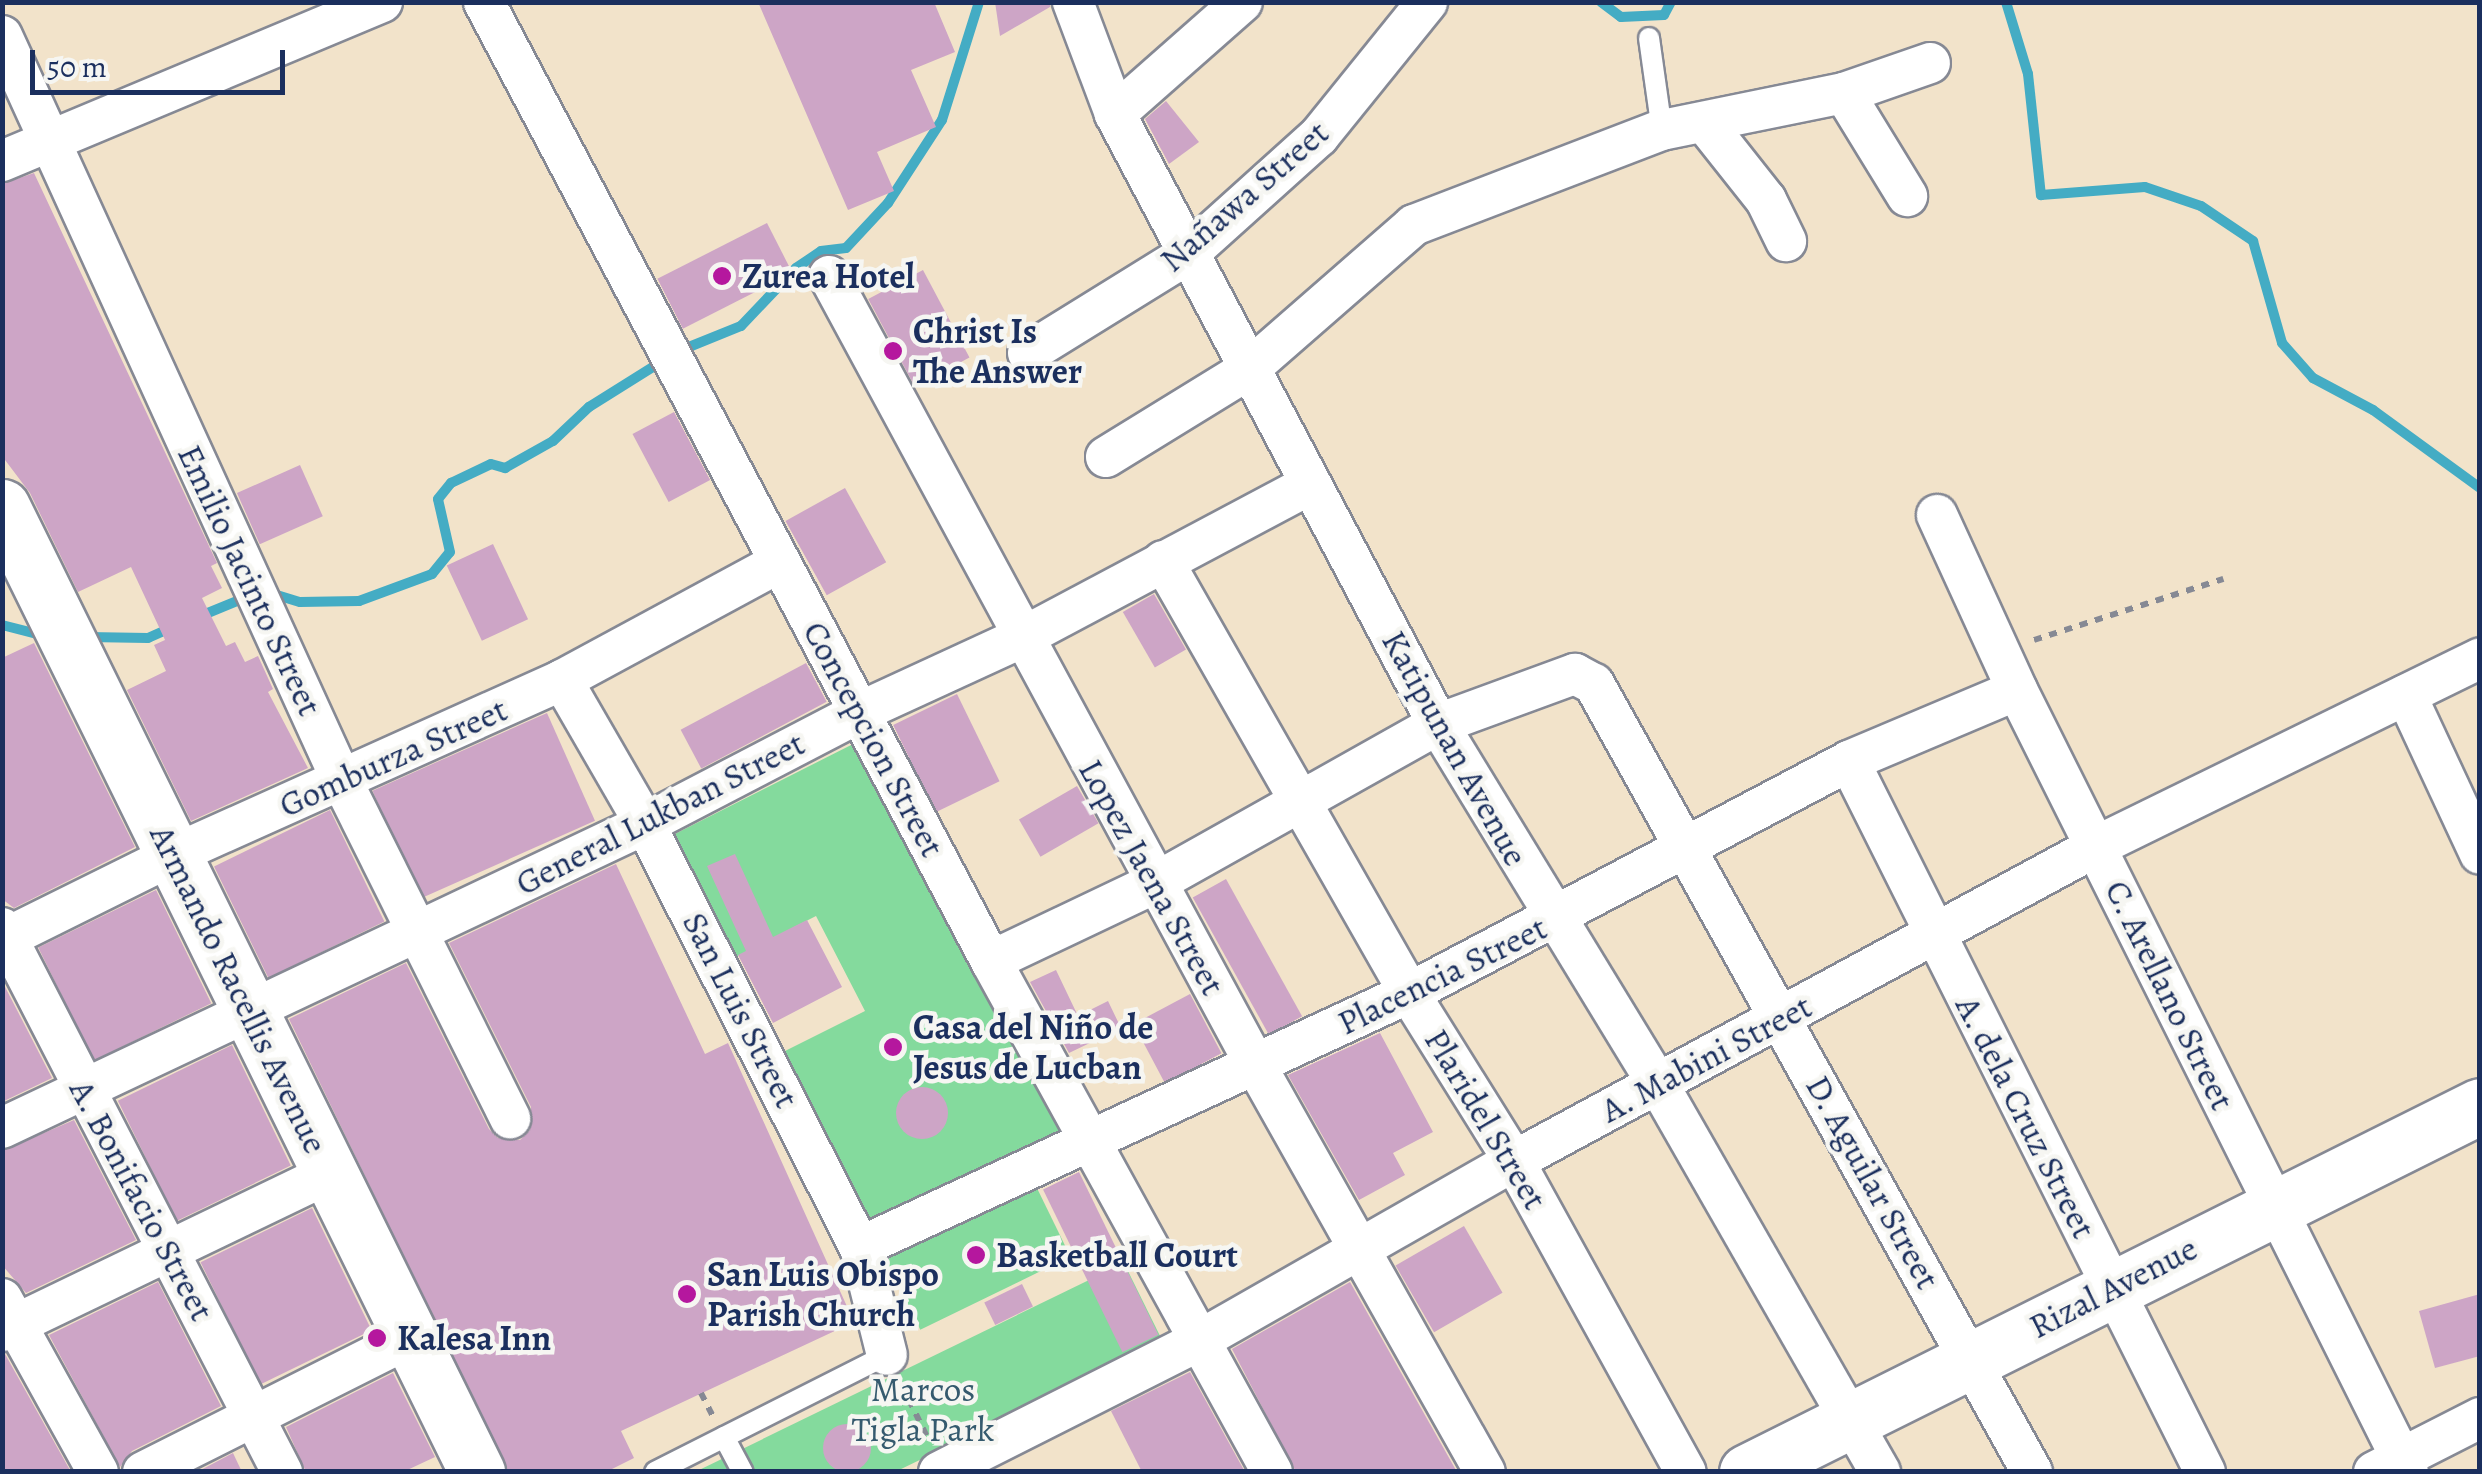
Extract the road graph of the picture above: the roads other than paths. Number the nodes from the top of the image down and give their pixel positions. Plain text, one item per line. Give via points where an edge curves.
1 (382, 2) edge
2 (484, 2) edge
3 (1073, 2) edge
4 (1242, 2) edge
5 (1428, 2) edge
6 (2, 36) edge
7 (1649, 38) dead end
8 (1930, 63) dead end
9 (1844, 93) junction
10 (1115, 114) junction
11 (1706, 123) junction
12 (1662, 130) junction
13 (50, 136) junction
14 (2, 161) edge
15 (1907, 196) dead end
16 (1786, 241) dead end
17 (1189, 253) junction
18 (829, 276) dead end
19 (1028, 353) dead end
20 (1249, 369) junction
21 (1106, 457) dead end
22 (1310, 484) junction
23 (2, 506) edge
24 (1937, 516) dead end
25 (1163, 561) junction
26 (778, 563) junction
27 (1021, 638) junction
28 (2480, 658) edge
29 (562, 680) junction
30 (2016, 690) junction
31 (2406, 694) junction
32 (862, 712) junction
33 (1438, 724) junction
34 (1849, 761) junction
35 (342, 781) junction
36 (1300, 800) junction
37 (644, 824) junction
38 (1683, 845) junction
39 (2097, 846) junction
40 (2480, 854) edge
41 (174, 855) junction
42 (1155, 883) junction
43 (1554, 922) junction
44 (420, 932) junction
45 (4, 935) edge
46 (1934, 938) junction
47 (990, 961) junction
48 (1409, 993) junction
49 (250, 1012) junction
50 (1780, 1017) junction
51 (1254, 1064) junction
52 (1658, 1084) junction
53 (85, 1092) junction
54 (2480, 1106) edge
55 (510, 1118) dead end
56 (2, 1128) edge
57 (1093, 1142) junction
58 (1514, 1161) junction
59 (328, 1174) junction
60 (2274, 1206) junction
61 (167, 1247) junction
62 (860, 1247) junction
63 (1358, 1250) junction
64 (2114, 1287) junction
65 (6, 1318) edge
66 (410, 1338) junction
67 (1200, 1340) junction
68 (887, 1355) joint
69 (1972, 1358) junction
70 (254, 1415) junction
71 (2480, 1418) edge
72 (1850, 1420) junction
73 (724, 1437) junction
74 (2394, 1467) edge
75 (942, 1471) edge
76 (98, 1472) edge
77 (143, 1472) edge
78 (282, 1472) edge
79 (476, 1472) edge
80 (656, 1472) edge
81 (743, 1472) edge
82 (1272, 1472) edge
83 (1485, 1472) edge
84 (1686, 1472) edge
85 (1747, 1472) edge
86 (1880, 1472) edge
87 (2032, 1472) edge
88 (2205, 1472) edge

1 - 13 street
2 - 26 street, Concepcion Street
3 - 10 street, Katipunan Avenue
4 - 10 street
5 - 17 street, Nañawa Street via 1319,136
6 - 13 street, Emilio Jacinto Street
7 - 12 lane
8 - 9 street
9 - 11 street
9 - 15 street
10 - 17 street, Katipunan Avenue
11 - 12 street
11 - 16 street via 1766,200
12 - 20 street via 1414,226
13 - 14 street
13 - 35 street, Emilio Jacinto Street
17 - 19 street, Nañawa Street
17 - 20 street, Katipunan Avenue
18 - 27 street, Lopez Jaena Street
20 - 21 street
20 - 22 street, Katipunan Avenue
22 - 25 street, General Lukban Street
22 - 33 street, Katipunan Avenue
23 - 41 main road, Armando Racellis Avenue
24 - 30 street, C. Arellano Street
25 - 27 street, General Lukban Street
25 - 36 street, Plaridel Street
26 - 29 street, Gomburza Street
26 - 32 street, Concepcion Street
27 - 32 street, General Lukban Street
27 - 42 street, Lopez Jaena Street
28 - 31 street, A. Mabini Street
29 - 35 street, Gomburza Street
29 - 37 street, San Luis Street
30 - 34 street, Placencia Street
30 - 39 street, C. Arellano Street
31 - 39 street, A. Mabini Street
31 - 40 street
32 - 37 street, General Lukban Street
32 - 47 street, Concepcion Street
33 - 36 street
33 - 38 street, D. Aguilar Street via 1575,674 1594,684
33 - 43 street, Katipunan Avenue
34 - 38 street, Placencia Street
34 - 46 street, A. dela Cruz Street
35 - 41 street, Gomburza Street
35 - 44 street, Emilio Jacinto Street
36 - 42 street
36 - 48 street, Plaridel Street
37 - 44 street, General Lukban Street
37 - 62 street, San Luis Street
38 - 43 street, Placencia Street
38 - 50 street, D. Aguilar Street
39 - 46 street, A. Mabini Street
39 - 60 street, C. Arellano Street
41 - 45 street, Gomburza Street
41 - 49 main road, Armando Racellis Avenue
42 - 47 street
42 - 51 street, Lopez Jaena Street
43 - 48 street, Placencia Street
43 - 52 street, Katipunan Avenue
44 - 49 street, General Lukban Street
44 - 55 street, Emilio Jacinto Street
45 - 53 street, A. Bonifacio Street
46 - 50 street, A. Mabini Street
46 - 64 street, A. dela Cruz Street
47 - 57 street, Concepcion Street
48 - 51 street, Placencia Street
48 - 58 street, Plaridel Street
49 - 53 street, General Lukban Street
49 - 59 main road, Armando Racellis Avenue
50 - 52 street, A. Mabini Street
50 - 69 street, D. Aguilar Street
51 - 57 street, Placencia Street
51 - 63 street, Lopez Jaena Street
52 - 58 street, A. Mabini Street
52 - 72 street, Katipunan Avenue
53 - 56 street, General Lukban Street
53 - 61 street, A. Bonifacio Street
54 - 60 main road, Rizal Avenue
57 - 62 street, Placencia Street
57 - 67 street, Concepcion Street
58 - 63 street, A. Mabini Street
58 - 84 street, Plaridel Street
59 - 61 street
59 - 66 main road, Armando Racellis Avenue
60 - 64 main road, Rizal Avenue
60 - 74 street, C. Arellano Street
61 - 65 street
61 - 70 street, A. Bonifacio Street
62 - 68 street, San Luis Street
63 - 67 street, A. Mabini Street
63 - 83 street, Lopez Jaena Street
64 - 69 main road, Rizal Avenue
64 - 88 street, A. dela Cruz Street
65 - 76 street
66 - 70 street
66 - 79 main road, Armando Racellis Avenue
67 - 75 street, A. Mabini Street
67 - 82 street, Concepcion Street
68 - 73 lane
69 - 72 main road, Rizal Avenue
69 - 87 street, D. Aguilar Street
70 - 77 street
70 - 78 street, A. Bonifacio Street
71 - 74 street
72 - 85 main road, Rizal Avenue
72 - 86 street, Katipunan Avenue
73 - 80 lane
73 - 81 lane

